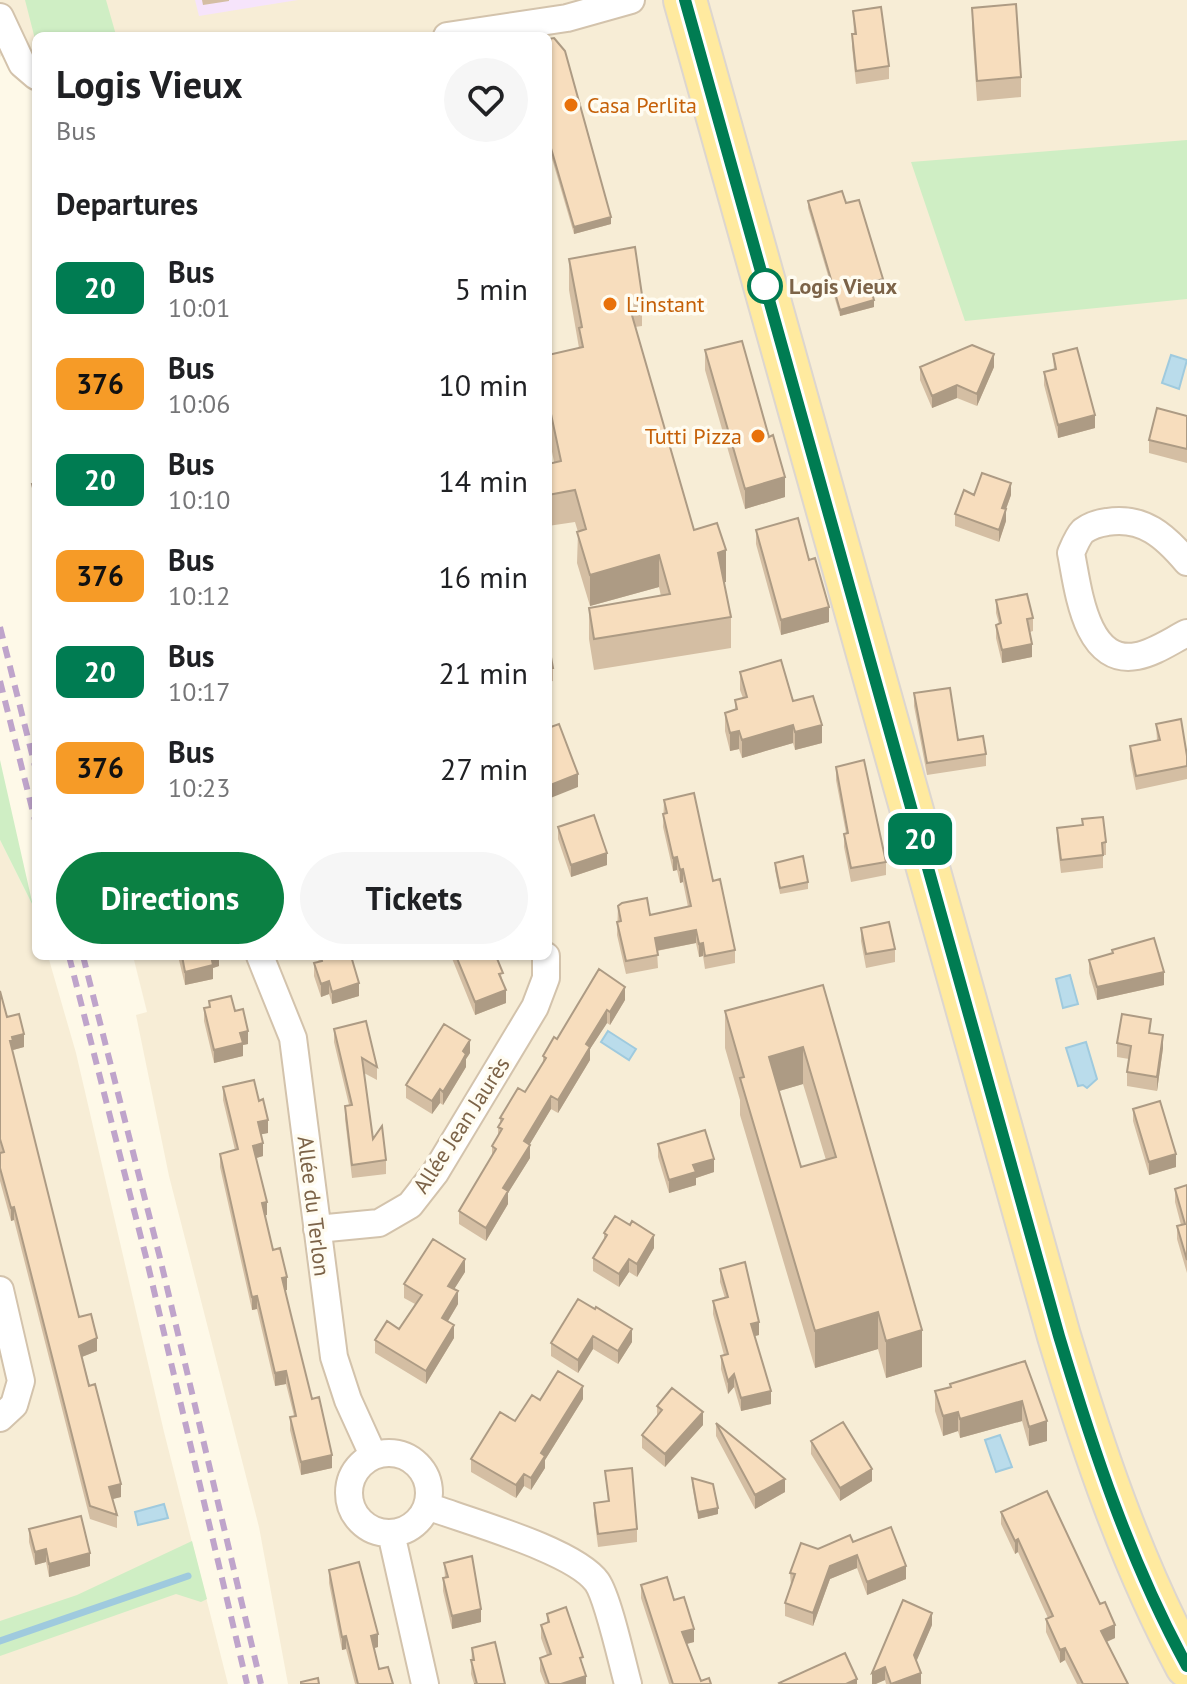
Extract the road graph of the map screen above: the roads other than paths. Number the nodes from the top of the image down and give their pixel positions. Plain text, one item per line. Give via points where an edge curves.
1 (631, 0) edge
2 (685, 0) edge
3 (0, 17) edge
4 (483, 32) edge
5 (32, 73) edge
6 (1187, 562) edge
7 (1187, 633) edge
8 (262, 960) edge
9 (546, 960) edge
10 (317, 1229) junction
11 (0, 1290) edge
12 (0, 1418) edge
13 (373, 1455) junction
14 (427, 1506) junction
15 (391, 1533) junction
16 (1187, 1666) edge
17 (425, 1684) edge
18 (628, 1684) edge

1 - 4 street via 567,18
2 - 16 main road via 1059,1336 1118,1513
3 - 5 street via 22,64
6 - 7 street via 1147,525 1123,519 1082,532 1071,553 1084,618 1101,645 1117,656 1134,657
8 - 10 street, Allée du Terlon via 293,1038
9 - 10 street, Allée Jean Jaurès via 546,978 535,1007 435,1173 410,1205 379,1223
10 - 13 street, Allée du Terlon via 334,1357
11 - 12 street via 21,1381 14,1405
13 - 14 street via 386,1452 413,1460 427,1481
13 - 15 street via 354,1471 348,1496 357,1519
14 - 15 street via 413,1525
14 - 18 street via 540,1547 598,1583
15 - 17 street

